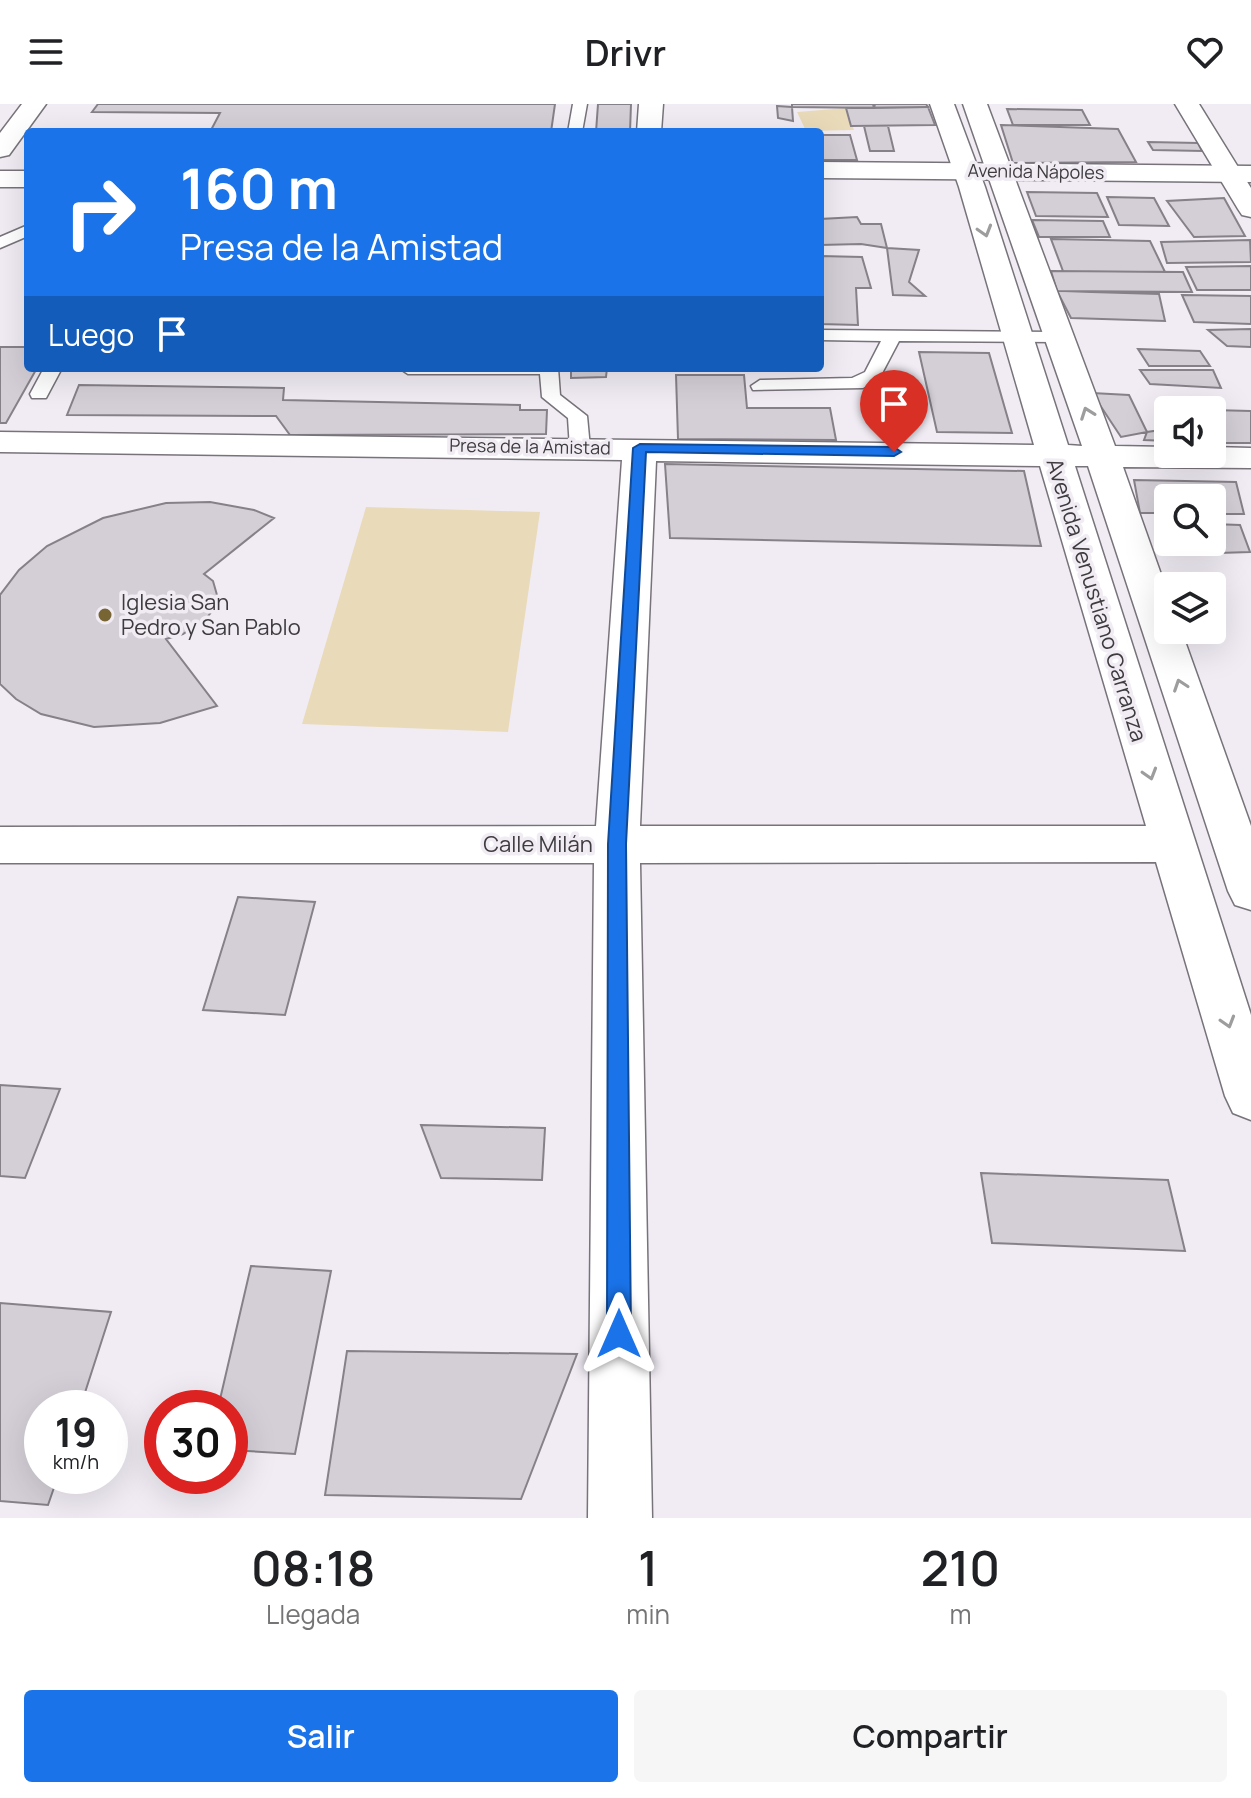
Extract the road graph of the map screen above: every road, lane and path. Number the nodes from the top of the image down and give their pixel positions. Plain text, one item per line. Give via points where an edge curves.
1 (34, 104) edge
2 (580, 104) edge
3 (651, 104) edge
4 (942, 104) edge
5 (975, 104) edge
6 (1187, 104) edge
7 (576, 128) edge
8 (649, 128) edge
9 (0, 150) edge
10 (0, 162) edge
11 (24, 162) edge
12 (824, 170) edge
13 (0, 179) edge
14 (24, 179) edge
15 (985, 179) junction
16 (824, 186) edge
17 (1244, 187) edge
18 (24, 232) edge
19 (0, 243) edge
20 (824, 335) edge
21 (893, 335) junction
22 (1017, 336) junction
23 (1059, 337) junction
24 (51, 372) edge
25 (549, 372) edge
26 (760, 386) dead end
27 (39, 394) dead end
28 (0, 442) edge
29 (580, 448) junction
30 (640, 448) junction
31 (1052, 454) junction
32 (1102, 456) junction
33 (1251, 458) edge
34 (617, 844) junction
35 (1172, 844) junction
36 (1243, 845) edge
37 (2, 850) edge
38 (1251, 891) edge
39 (1251, 1096) edge
40 (620, 1518) edge

1 - 9 street
2 - 7 lane
3 - 8 street
4 - 15 street, Avenida Venustiano Carranza
5 - 15 street, Avenida Venustiano Carranza
6 - 17 street
10 - 11 street
12 - 15 street, Avenida Nápoles
13 - 14 street
15 - 16 street, Avenida Nápoles
15 - 17 street, Avenida Nápoles
15 -> 22 street, Avenida Venustiano Carranza
15 - 23 street, Avenida Venustiano Carranza
18 - 19 lane
20 - 21 lane
21 - 22 lane
21 - 26 lane via 872,375 856,384
22 - 23 lane
22 - 31 street, Avenida Venustiano Carranza
32 -> 23 street, Avenida Venustiano Carranza
24 - 27 lane
25 - 29 lane via 551,397 577,416
28 - 29 street, Presa de la Amistad
29 - 30 street, Presa de la Amistad
30 - 31 street, Presa de la Amistad
30 - 34 street
31 - 32 street, Presa de la Amistad
31 -> 35 street, Avenida Venustiano Carranza
32 - 33 street, Presa de la Amistad
36 -> 32 street, Avenida Venustiano Carranza
34 - 35 street, Calle Milán
34 - 37 street, Calle Milán
34 - 40 street
35 -> 39 street, Avenida Venustiano Carranza
36 - 38 street, Avenida Venustiano Carranza

